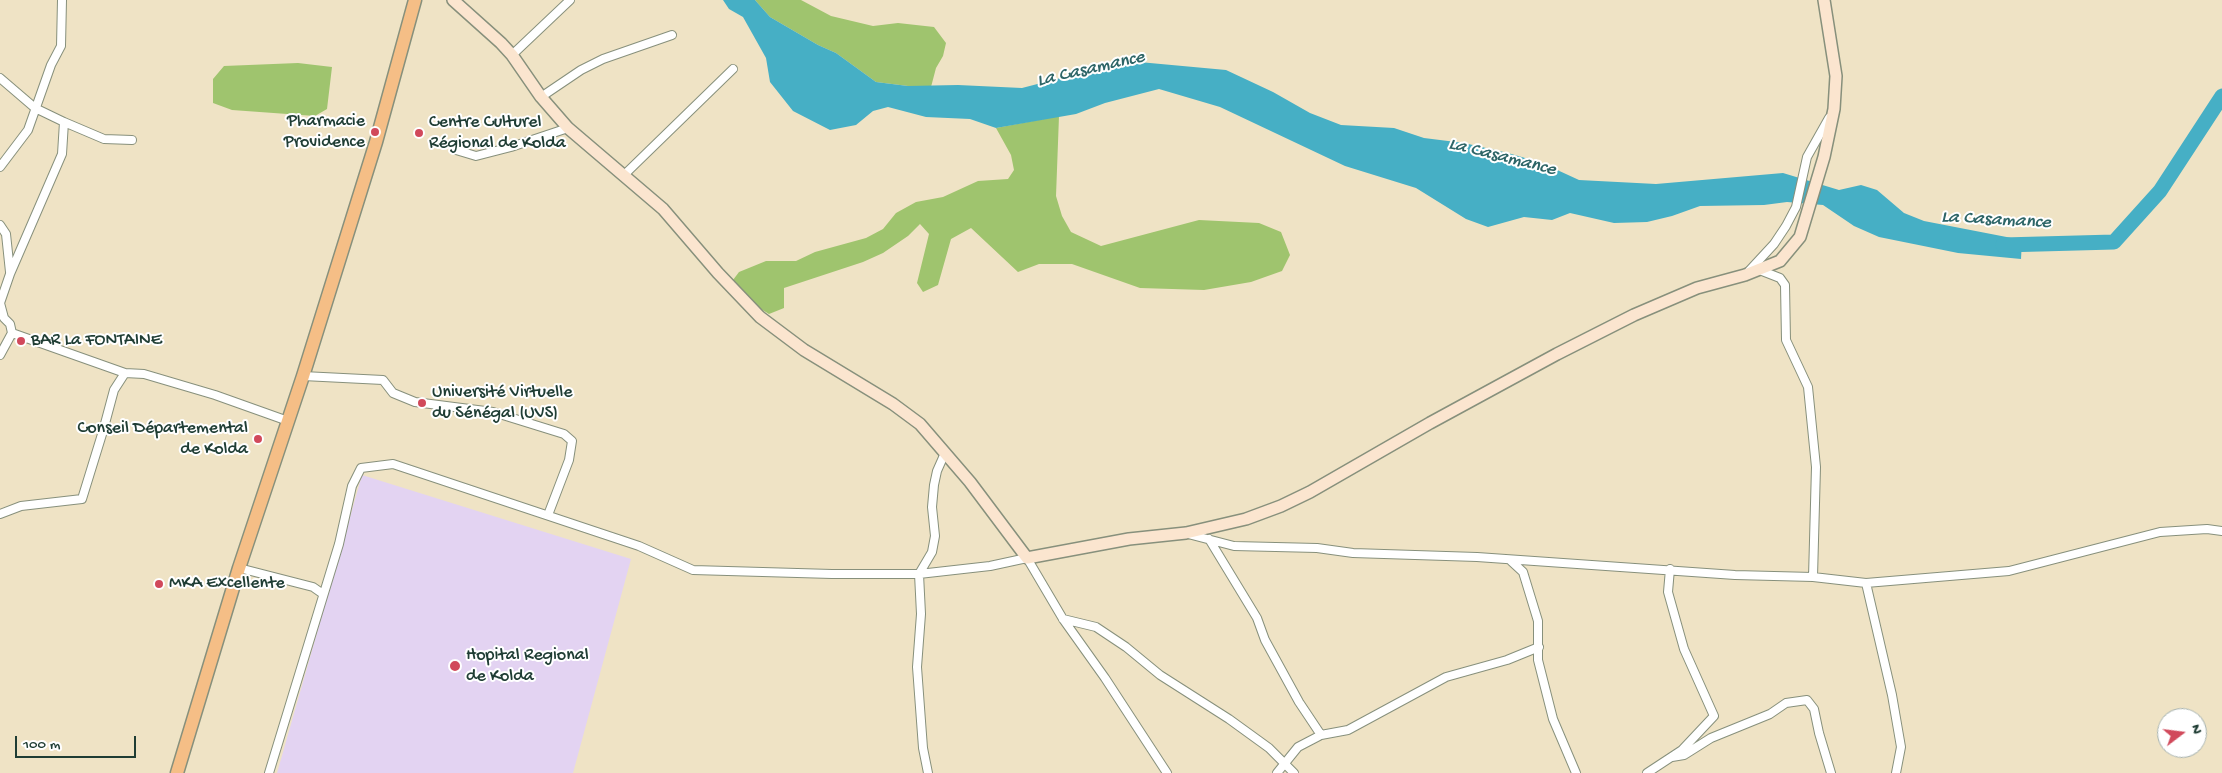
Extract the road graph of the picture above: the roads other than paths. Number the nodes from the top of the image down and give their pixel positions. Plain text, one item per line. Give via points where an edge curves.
1 (62, 0) edge
2 (415, 0) edge
3 (453, 0) edge
4 (570, 0) edge
5 (1824, 0) edge
6 (672, 35) dead end
7 (512, 55) junction
8 (733, 69) dead end
9 (0, 78) edge
10 (541, 98) junction
11 (34, 108) junction
12 (1834, 109) junction
13 (64, 122) junction
14 (568, 128) junction
15 (132, 140) dead end
16 (456, 150) dead end
17 (0, 167) edge
18 (624, 175) junction
19 (0, 225) edge
20 (1752, 270) junction
21 (10, 274) junction
22 (0, 303) edge
23 (12, 333) junction
24 (1, 350) edge
25 (125, 373) junction
26 (303, 376) junction
27 (288, 421) junction
28 (945, 453) junction
29 (0, 514) edge
30 (548, 515) junction
31 (2222, 531) edge
32 (1186, 533) junction
33 (1209, 539) junction
34 (1027, 558) junction
35 (1510, 560) junction
36 (240, 568) junction
37 (1670, 569) junction
38 (919, 574) junction
39 (1812, 577) junction
40 (1866, 583) junction
41 (323, 594) junction
42 (1063, 619) junction
43 (1539, 647) junction
44 (1321, 735) junction
45 (1670, 758) junction
46 (1284, 763) junction
47 (177, 773) edge
48 (269, 773) edge
49 (928, 773) edge
50 (1167, 773) edge
51 (1277, 773) edge
52 (1294, 773) edge
53 (1576, 773) edge
54 (1647, 773) edge
55 (1831, 773) edge
56 (1896, 773) edge

1 - 11 street via 61,46
2 - 26 main road via 376,142
3 - 7 street
4 - 7 street
5 - 12 street via 1836,76
6 - 10 street via 580,70
7 - 10 street
8 - 18 street
9 - 11 street
10 - 14 street
11 - 13 street
11 - 17 street via 28,130
12 - 20 street via 1807,158 1796,207 1774,244
12 - 20 street via 1800,237 1780,261
13 - 15 street via 104,139
13 - 21 street via 62,154
14 - 16 street via 476,156
14 - 18 street
18 - 28 street via 664,209 760,317 816,358 908,414
19 - 21 street via 6,234
20 - 32 street via 1634,314 1281,506 1246,519
20 - 39 street via 1780,278 1785,285 1786,340 1808,387 1816,467
21 - 22 street
22 - 23 street
23 - 24 street
23 - 25 street
25 - 27 street via 144,374
25 - 29 street via 114,390 82,499 21,506
26 - 27 main road
26 - 30 street via 383,380 393,393 415,402 492,412 564,434 572,441
27 - 36 main road
28 - 34 street
28 - 38 street via 934,485 932,507 936,536 932,552
30 - 38 street via 639,546 693,570
30 - 41 street via 393,464 361,468 352,486
31 - 40 street via 2160,532 2009,571
32 - 33 street
32 - 34 street via 1129,539
33 - 35 street via 1234,546
33 - 44 street via 1257,618 1265,640 1299,702
34 - 38 street
34 - 42 street
35 - 37 street
35 - 43 street via 1524,572 1538,621
36 - 41 street via 313,587
36 - 47 main road
37 - 39 street
37 - 45 street via 1668,592 1684,649 1714,716
38 - 49 street via 921,614 917,667
39 - 40 street
40 - 56 street via 1892,695 1900,747
41 - 48 street
42 - 46 street via 1096,626 1160,675 1269,748
42 - 50 street
43 - 44 street via 1446,677 1348,730
43 - 53 street via 1538,660 1553,719
44 - 46 street via 1298,747
45 - 54 street
45 - 55 street via 1684,755 1712,738 1770,714 1786,703 1807,700 1814,709
46 - 51 street
46 - 52 street

